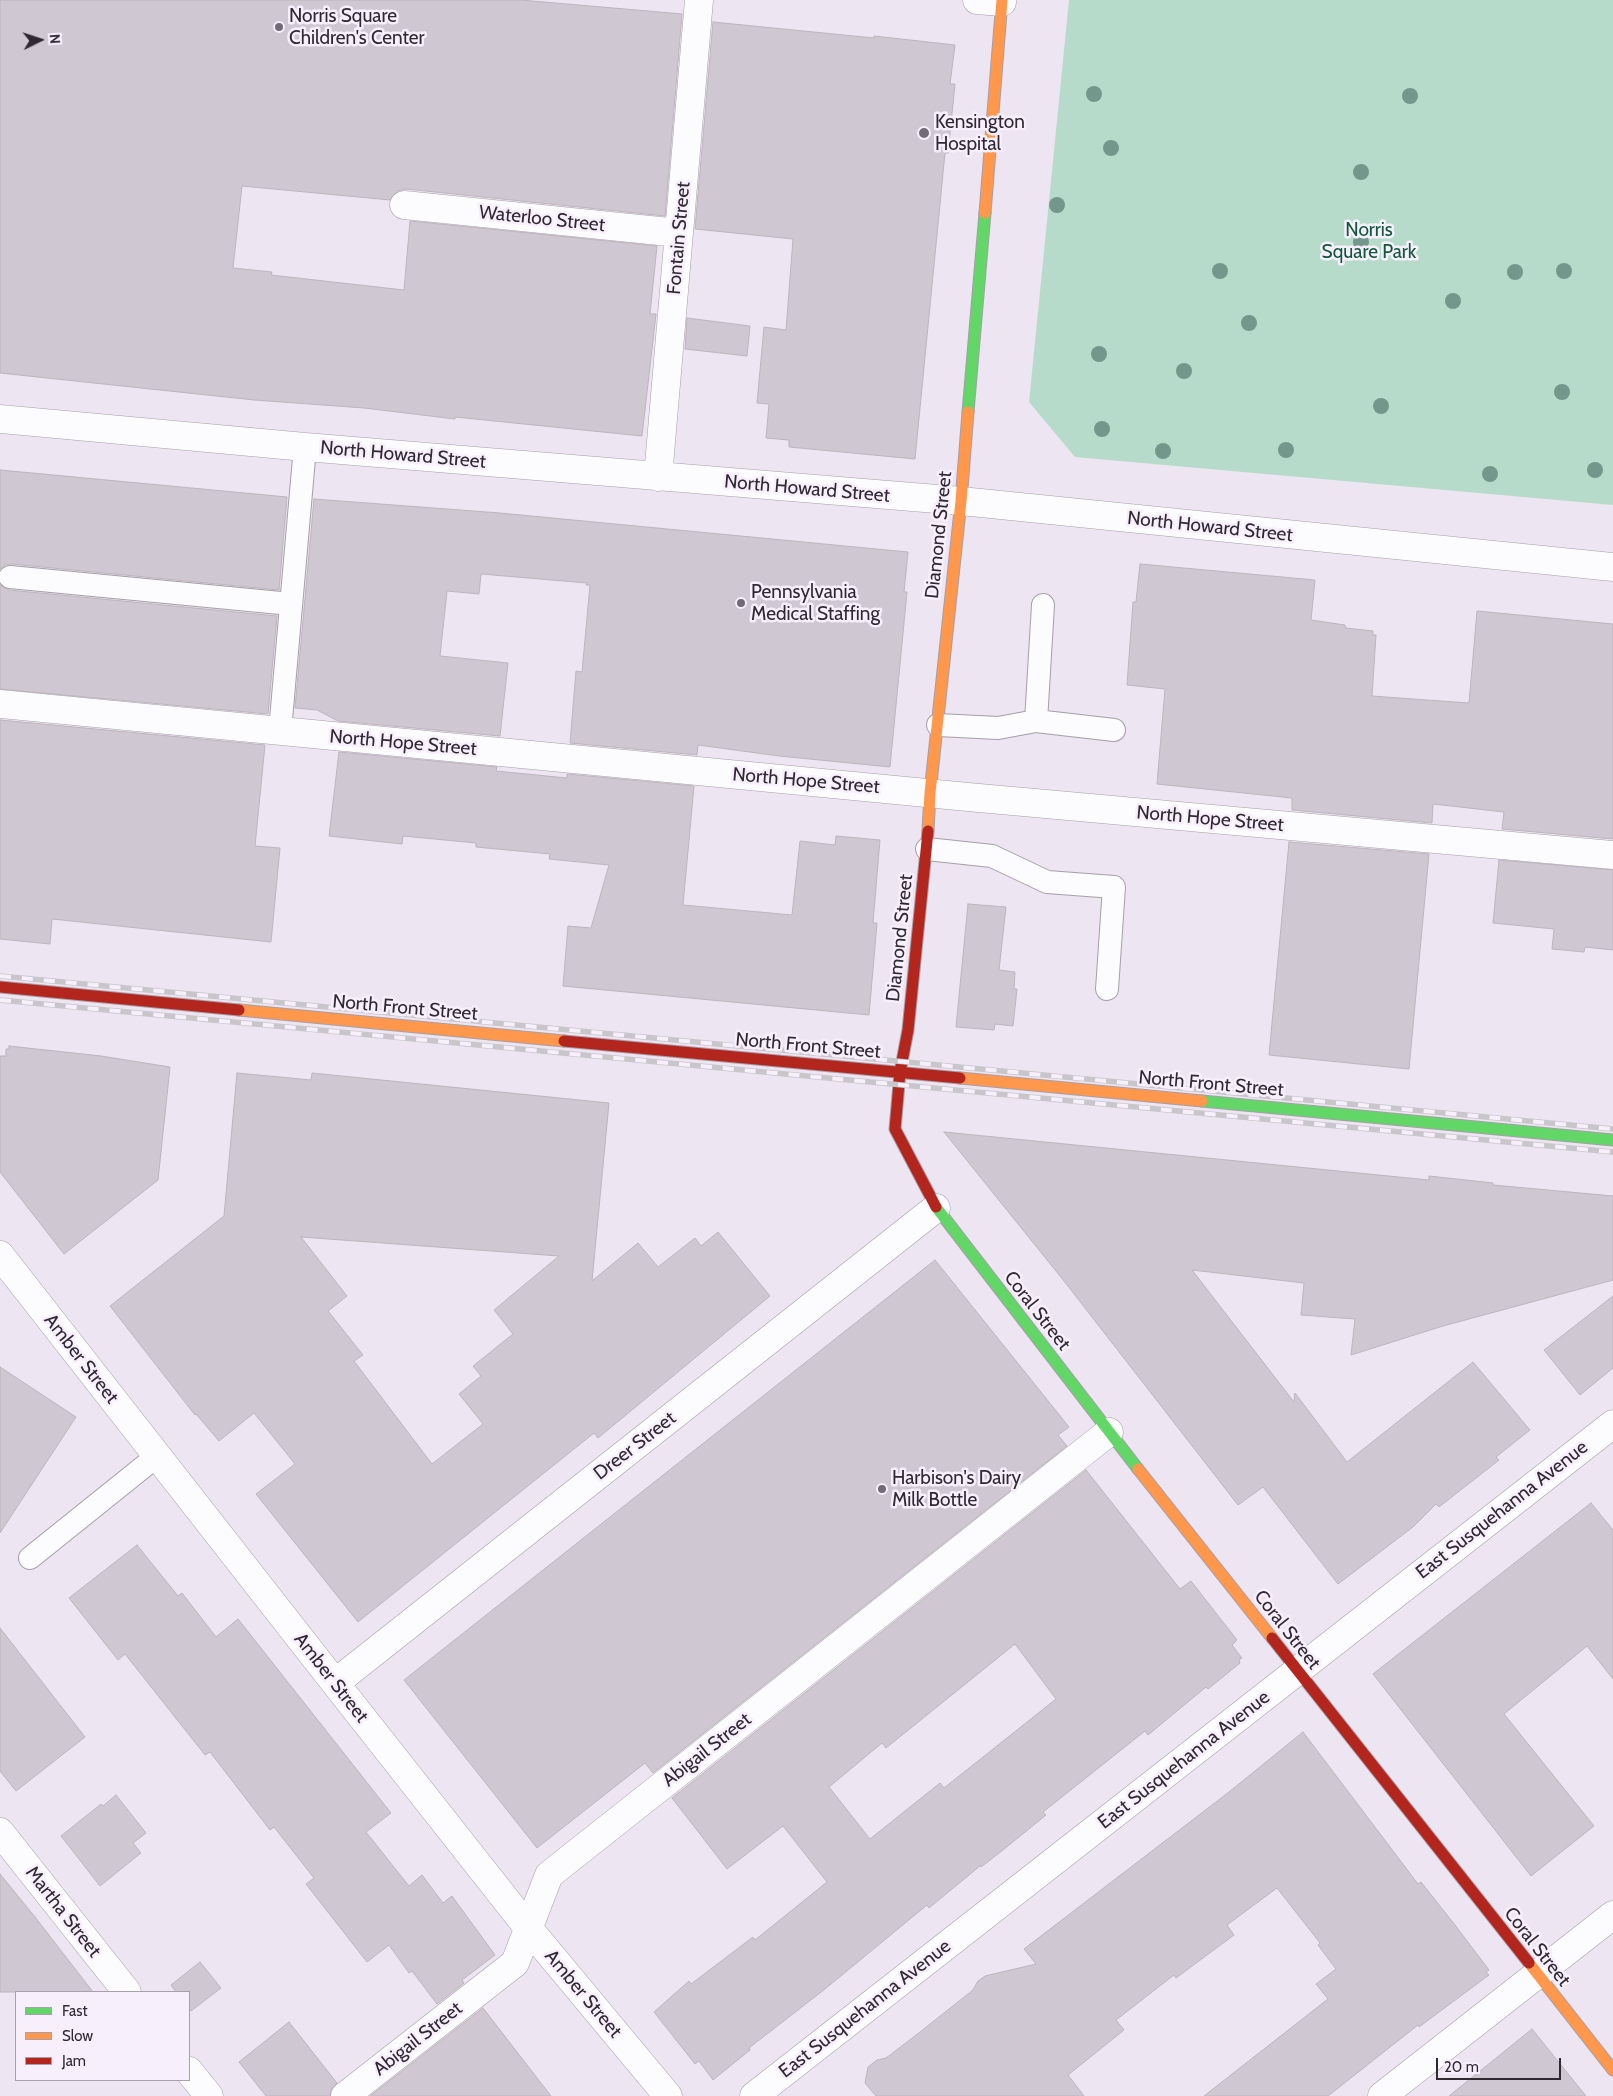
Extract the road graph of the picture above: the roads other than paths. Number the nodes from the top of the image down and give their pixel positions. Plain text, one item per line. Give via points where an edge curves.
1 (699, 0) edge
2 (994, 1) edge
3 (404, 205) dead end
4 (679, 233) junction
5 (0, 419) edge
6 (306, 447) junction
7 (658, 477) junction
8 (961, 501) junction
9 (1613, 568) edge
10 (10, 577) dead end
11 (291, 604) junction
12 (1043, 605) dead end
13 (0, 704) edge
14 (1036, 721) junction
15 (938, 725) junction
16 (1114, 730) dead end
17 (280, 731) junction
18 (930, 793) junction
19 (927, 849) junction
20 (1613, 855) edge
21 (0, 987) edge
22 (1107, 988) dead end
23 (900, 1072) junction
24 (1613, 1140) edge
25 (936, 1208) junction
26 (2, 1264) edge
27 (1613, 1424) edge
28 (1109, 1432) junction
29 (157, 1456) junction
30 (30, 1558) dead end
31 (1297, 1671) junction
32 (335, 1684) junction
33 (0, 1832) edge
34 (1613, 1915) edge
35 (529, 1929) junction
36 (1537, 1975) junction
37 (126, 1991) edge
38 (1613, 2070) edge
39 (190, 2072) edge
40 (209, 2096) edge
41 (345, 2096) edge
42 (668, 2096) edge
43 (754, 2096) edge
44 (1382, 2096) edge

1 - 4 street, Fontain Street
2 - 8 street, Diamond Street
3 - 4 street, Waterloo Street
4 - 7 street, Fontain Street
5 - 6 street, North Howard Street
6 - 7 street, North Howard Street
6 - 11 lane
7 - 8 street, North Howard Street
8 - 9 street, North Howard Street
8 - 15 street, Diamond Street
10 - 11 lane
11 - 17 lane
12 - 14 lane
13 - 17 street, North Hope Street
14 - 15 lane via 998,728
14 - 16 lane
15 - 18 street, Diamond Street
17 - 18 street, North Hope Street
18 - 19 street, Diamond Street
18 - 20 street, North Hope Street
19 - 22 lane via 992,856 1048,882 1114,887
19 - 23 street, Diamond Street via 908,1030
21 - 23 street, North Front Street
23 - 24 street, North Front Street
23 - 25 street, Diamond Street via 895,1129
25 - 28 street, Coral Street
25 - 32 street, Dreer Street
26 - 29 street, Amber Street
27 - 31 street, East Susquehanna Avenue
28 - 31 street, Coral Street
28 - 35 street, Abigail Street via 549,1875
29 - 30 lane
29 - 32 street, Amber Street
31 - 36 street, Coral Street
31 - 43 street, East Susquehanna Avenue
32 - 35 street, Amber Street
33 - 37 street, Martha Street
34 - 36 street
35 - 41 street, Abigail Street via 515,1963
35 - 42 street, Amber Street
36 - 38 street, Coral Street
36 - 44 street
39 - 40 street

